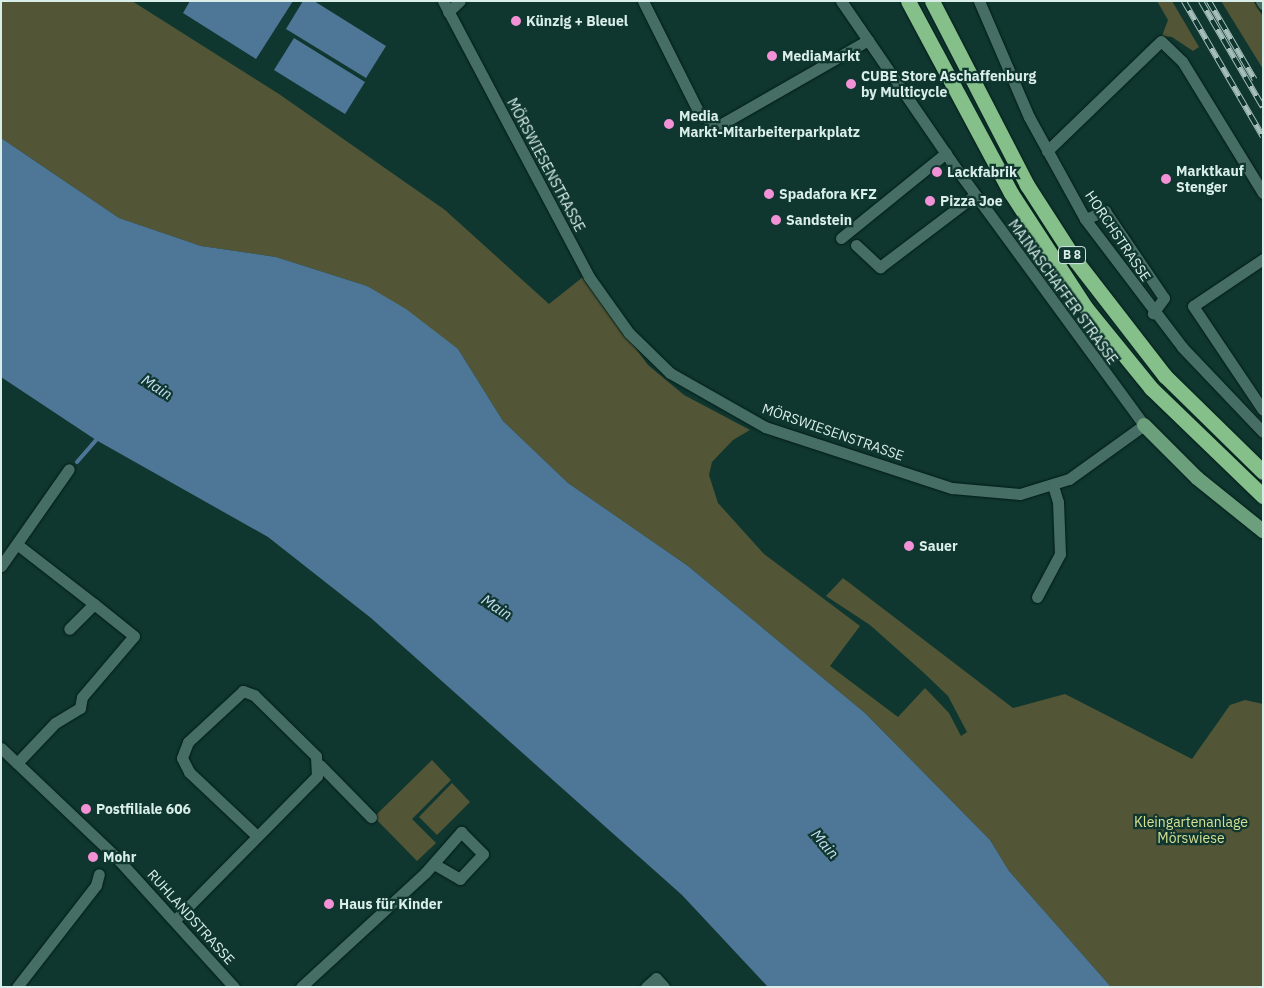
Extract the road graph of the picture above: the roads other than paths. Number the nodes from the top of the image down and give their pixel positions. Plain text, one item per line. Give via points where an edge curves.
1 (443, 1) edge
2 (460, 1) edge
3 (643, 1) edge
4 (841, 1) edge
5 (908, 1) edge
6 (932, 1) edge
7 (979, 1) edge
8 (448, 12) junction
9 (868, 40) junction
10 (1047, 151) junction
11 (946, 153) junction
12 (1263, 193) edge
13 (976, 195) junction
14 (1085, 219) junction
15 (841, 238) dead end
16 (856, 245) dead end
17 (1263, 259) edge
18 (1153, 313) junction
19 (1263, 410) edge
20 (1144, 425) junction
21 (1263, 432) edge
22 (69, 469) dead end
23 (1263, 472) edge
24 (1053, 486) junction
25 (1263, 496) edge
26 (1263, 531) edge
27 (18, 545) junction
28 (1, 566) edge
29 (1037, 597) dead end
30 (94, 604) junction
31 (69, 629) dead end
32 (1, 748) edge
33 (17, 763) junction
34 (320, 765) junction
35 (371, 817) dead end
36 (257, 836) junction
37 (116, 857) junction
38 (434, 864) dead end
39 (175, 920) junction
40 (17, 987) edge
41 (234, 987) edge
42 (301, 987) edge
43 (646, 987) edge
44 (664, 987) edge

1 - 8 street, MÖRSWIESENSTRASSE
2 - 8 street
3 - 9 street via 699,113 718,126
4 - 9 street, MAINASCHAFFER STRASSE
5 - 25 highway, B 8 via 1011,193 1086,308 1151,388
6 - 23 highway, B 8 via 1028,185 1076,261 1165,376
7 - 10 street, HORCHSTRASSE
8 - 24 street, MÖRSWIESENSTRASSE via 589,277 628,333 670,373 765,427 952,488 994,495
9 - 11 street, MAINASCHAFFER STRASSE
10 - 12 street via 1161,40 1182,61
10 - 14 street, HORCHSTRASSE
11 - 13 street, MAINASCHAFFER STRASSE
11 - 15 street
13 - 16 street via 880,267
13 - 20 street, MAINASCHAFFER STRASSE
14 - 18 street, HORCHSTRASSE
14 - 18 street via 1105,211 1164,298
17 - 19 street via 1193,306
18 - 21 street, HORCHSTRASSE
20 - 24 street, MÖRSWIESENSTRASSE via 1083,471
20 - 26 main road via 1197,478
22 - 27 street
24 - 29 street via 1058,502 1060,554
27 - 28 street
27 - 30 street
30 - 31 street
30 - 33 street via 134,636 82,697 80,708 55,723
32 - 33 street, RUHLANDSTRASSE
33 - 37 street, RUHLANDSTRASSE
34 - 35 street
34 - 36 street via 317,776
34 - 36 street via 316,756 254,695 243,691 188,742 182,758 189,772
36 - 39 street
37 - 39 street, RUHLANDSTRASSE
37 - 40 street
38 - 42 street
39 - 41 street, RUHLANDSTRASSE
43 - 44 street via 656,978

